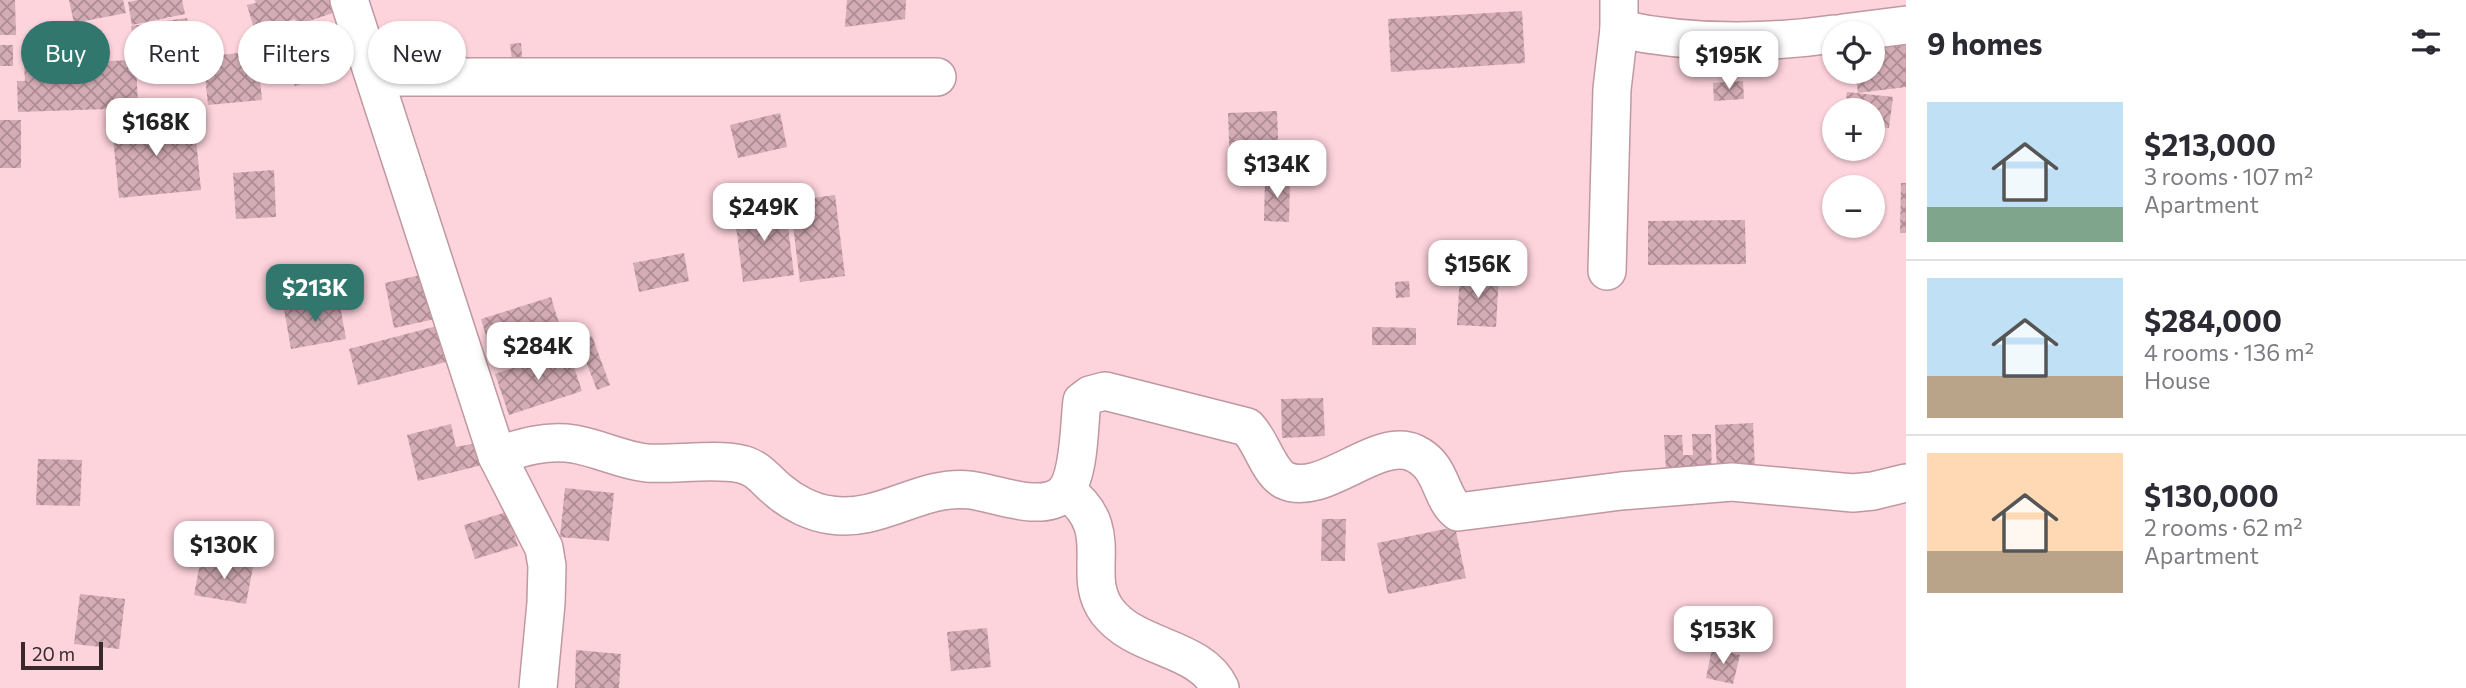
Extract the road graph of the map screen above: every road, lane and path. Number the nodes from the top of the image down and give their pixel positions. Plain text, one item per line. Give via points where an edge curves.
1 (349, 0) edge
2 (1619, 15) edge
3 (1906, 25) edge
4 (1885, 28) edge
5 (1822, 36) edge
6 (368, 56) edge
7 (466, 77) edge
8 (937, 77) dead end
9 (377, 84) edge
10 (1607, 271) dead end
11 (496, 456) junction
12 (1906, 483) edge
13 (1066, 491) junction
14 (538, 688) edge
15 (1220, 688) edge

1 - 6 street
2 - 5 street via 1652,36 1751,41
2 - 10 street via 1612,89
3 - 4 street
7 - 8 street
9 - 11 street
11 - 13 street via 544,443 574,444 646,463 740,464 760,471 778,491 803,507 831,515 881,511 946,489 1040,502
11 - 14 street via 544,548 546,603
12 - 13 street via 1853,493 1732,482 1458,512 1437,474 1410,451 1387,452 1324,479 1294,482 1274,470 1247,427 1105,391 1082,401 1073,473
13 - 15 street via 1080,501 1095,530 1098,589 1108,613 1143,639 1201,665

